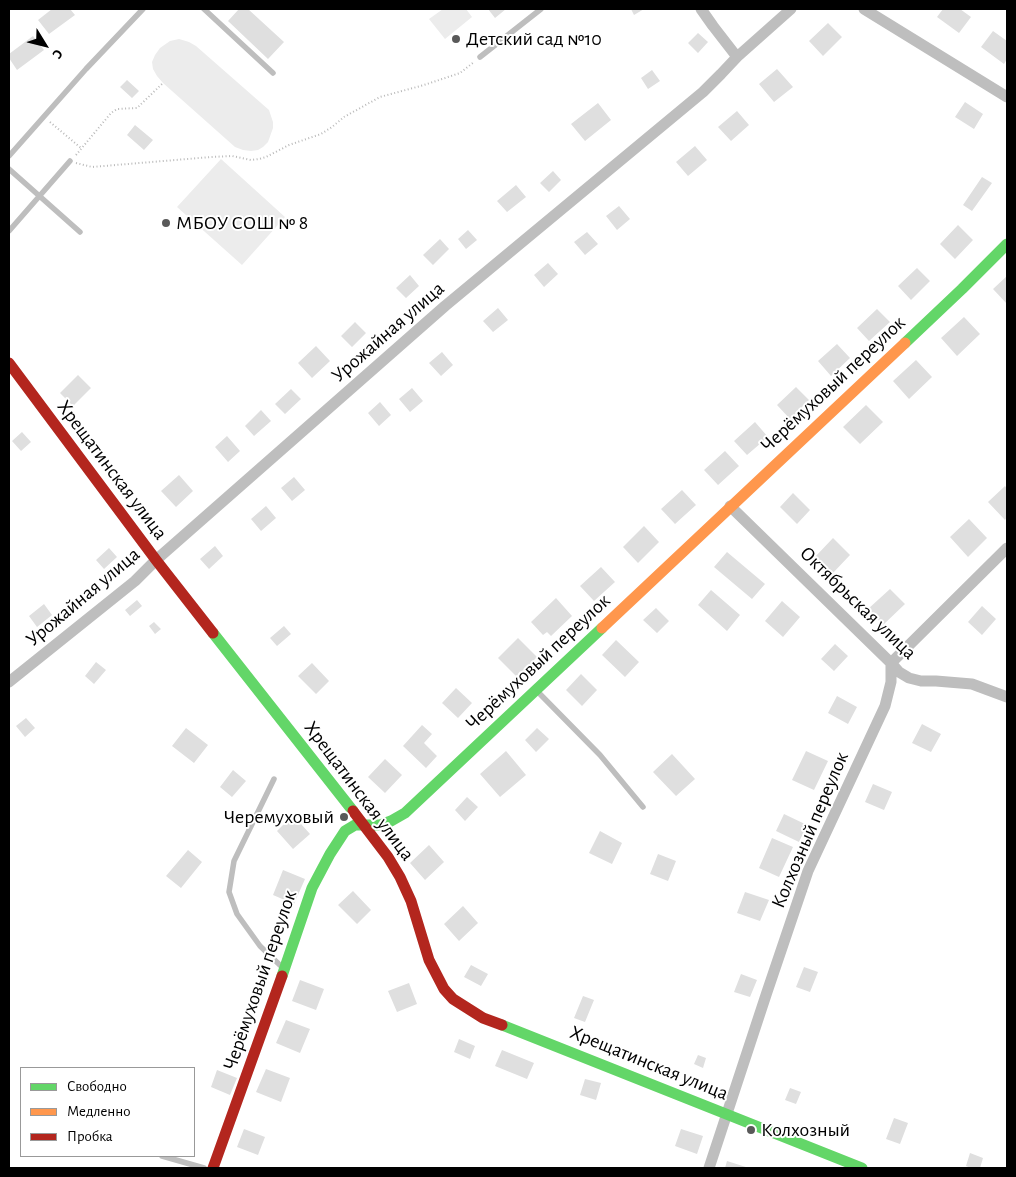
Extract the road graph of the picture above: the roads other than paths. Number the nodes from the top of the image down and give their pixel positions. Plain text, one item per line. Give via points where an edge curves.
1 (143, 9) edge
2 (204, 9) edge
3 (541, 9) edge
4 (701, 9) edge
5 (791, 9) edge
6 (864, 9) edge
7 (737, 56) junction
8 (480, 57) road end
9 (273, 72) dead end
10 (1007, 97) edge
11 (9, 156) edge
12 (70, 161) road end
13 (9, 169) edge
14 (39, 196) junction
15 (9, 231) edge
16 (80, 232) dead end
17 (1007, 244) edge
18 (9, 364) edge
19 (730, 506) junction
20 (1007, 548) edge
21 (156, 560) junction
22 (891, 663) junction
23 (9, 682) edge
24 (536, 690) junction
25 (1007, 697) edge
26 (274, 779) dead end
27 (642, 807) dead end
28 (364, 825) junction
29 (284, 970) junction
30 (727, 1114) junction
31 (166, 1157) edge
32 (204, 1168) edge
33 (213, 1168) edge
34 (709, 1168) edge
35 (862, 1168) edge

1 - 11 lane
2 - 9 lane
3 - 8 lane
4 - 7 street
5 - 7 street, Урожайная улица
6 - 10 street
7 - 21 street, Урожайная улица via 703,92 445,306
12 - 14 lane
13 - 14 lane
14 - 15 lane
14 - 16 lane
17 - 19 street, Черёмуховый переулок
18 - 21 street, Хрещатинская улица
19 - 22 street, Октябрьская улица
19 - 24 street, Черёмуховый переулок
20 - 22 street
21 - 23 street, Урожайная улица via 136,582
21 - 28 street, Хрещатинская улица
22 - 25 street, Октябрьская улица via 899,672 921,682 972,684
22 - 30 street, Колхозный переулок via 891,682 885,706 808,871
24 - 27 lane via 600,755
24 - 28 street, Черёмуховый переулок via 405,813 380,825
26 - 29 lane via 234,861 228,892 238,914 260,946
28 - 29 street, Черёмуховый переулок via 355,825 345,831 330,854 312,888
28 - 30 street, Хрещатинская улица via 400,877 429,960 453,999 483,1018
29 - 33 street, Черёмуховый переулок
30 - 34 street, Колхозный переулок
30 - 35 street, Хрещатинская улица
31 - 32 lane

